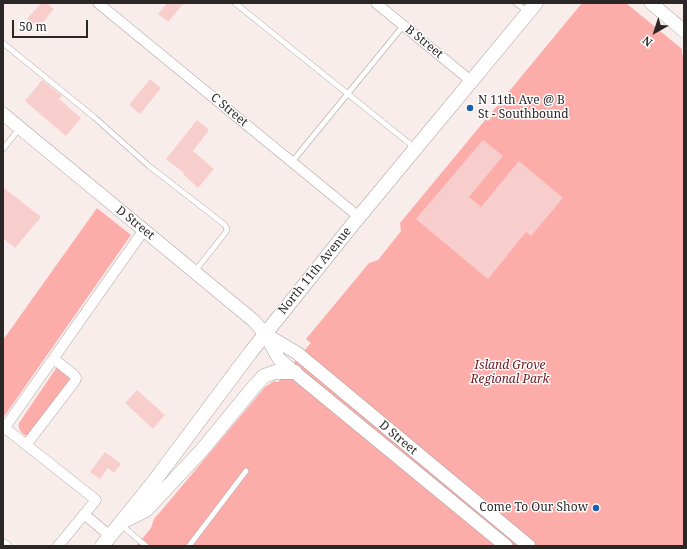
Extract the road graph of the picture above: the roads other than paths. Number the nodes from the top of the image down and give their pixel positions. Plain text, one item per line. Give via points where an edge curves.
1 (98, 3) edge
2 (235, 3) edge
3 (376, 3) edge
4 (516, 3) edge
5 (651, 3) edge
6 (532, 8) edge
7 (403, 26) junction
8 (684, 31) edge
9 (3, 44) edge
10 (471, 82) junction
11 (347, 93) junction
12 (3, 114) edge
13 (19, 128) junction
14 (3, 149) edge
15 (416, 149) junction
16 (292, 162) junction
17 (359, 217) junction
18 (144, 230) junction
19 (194, 271) junction
20 (265, 334) junction
21 (54, 359) junction
22 (295, 372) junction
23 (4, 429) edge
24 (26, 445) junction
25 (246, 471) dead end
26 (84, 514) junction
27 (120, 523) junction
28 (509, 529) junction
29 (106, 541) edge
30 (3, 544) edge
31 (500, 544) edge
32 (6, 546) edge
33 (58, 546) edge
34 (146, 546) edge
35 (189, 546) edge
36 (529, 546) edge

1 - 16 street, C Street
2 - 11 lane
3 - 7 street, B Street
4 - 6 lane
5 - 8 street
6 - 10 main road, North 11th Avenue
7 - 10 street, B Street
7 - 11 lane
9 - 19 lane via 94,117 149,166 225,225 226,232
10 - 15 main road, North 11th Avenue
11 - 15 lane
11 - 16 lane
12 - 13 street, D Street
13 - 14 lane
13 - 18 street, D Street
15 - 17 main road, North 11th Avenue
16 - 17 street, C Street
17 - 20 main road, North 11th Avenue
18 - 19 street, D Street
18 - 21 street
19 - 20 street, D Street via 254,321
20 - 22 street, D Street via 279,359
20 - 27 main road, North 11th Avenue
20 - 28 street, D Street via 297,353
21 - 23 street
21 - 24 street via 76,378
22 - 27 main road via 275,372 264,376 202,450 146,510
22 - 31 street, D Street
23 - 24 street
24 - 26 street via 96,500
25 - 35 lane
26 - 29 street
26 - 33 street
27 - 29 main road, North 11th Avenue
27 - 34 lane
28 - 31 street
28 - 36 street, D Street
30 - 32 street

